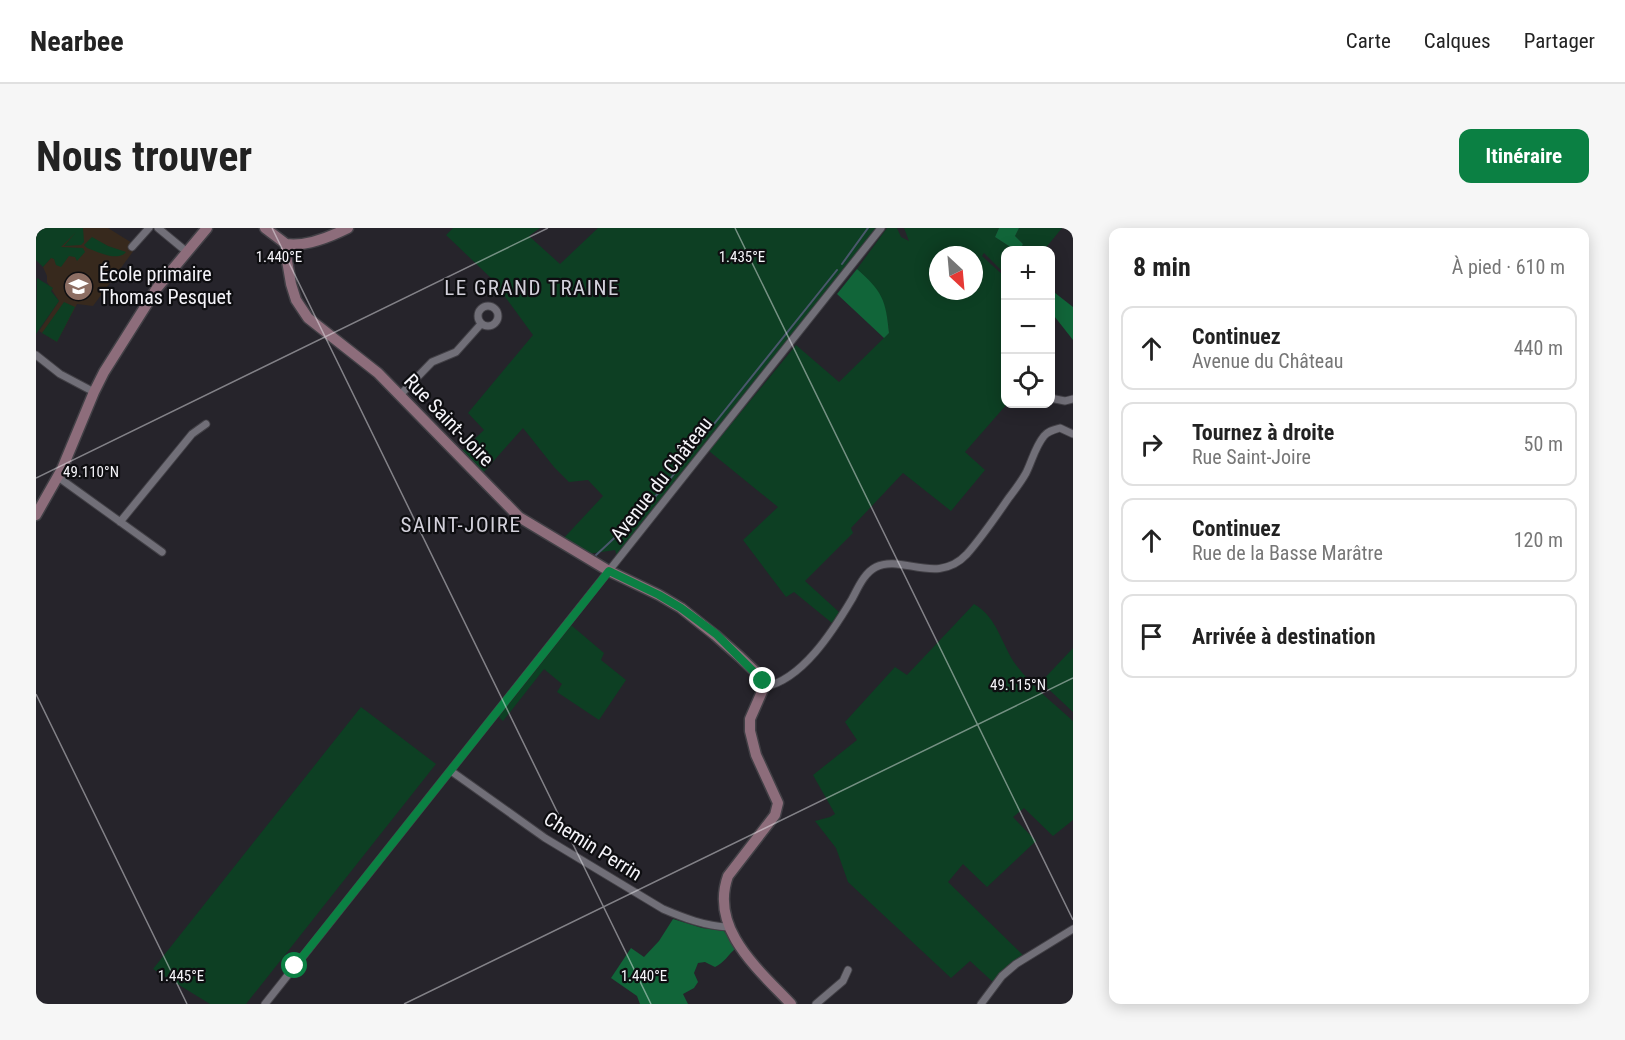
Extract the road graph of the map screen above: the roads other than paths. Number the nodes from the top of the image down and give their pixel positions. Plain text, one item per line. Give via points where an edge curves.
1 (149, 228) edge
2 (158, 228) edge
3 (207, 228) edge
4 (265, 228) edge
5 (348, 228) edge
6 (881, 228) edge
7 (286, 244) junction
8 (132, 247) dead end
9 (187, 252) junction
10 (481, 324) dead end
11 (36, 355) edge
12 (93, 392) junction
13 (400, 395) junction
14 (1055, 399) edge
15 (1073, 399) edge
16 (206, 424) dead end
17 (1073, 434) edge
18 (58, 477) junction
19 (36, 515) edge
20 (120, 522) junction
21 (162, 552) dead end
22 (609, 571) junction
23 (764, 687) junction
24 (451, 771) junction
25 (728, 927) junction
26 (1073, 929) edge
27 (848, 970) dead end
28 (265, 1004) edge
29 (791, 1004) edge
30 (816, 1004) edge
31 (981, 1004) edge

1 - 8 street
2 - 9 street
3 - 9 street
4 - 7 street
5 - 7 street via 296,246
6 - 22 street, Avenue du Château
7 - 13 street, Rue Saint-Joire via 291,284 308,318
9 - 12 street via 157,288
10 - 13 street via 456,352 432,362
11 - 12 street
12 - 18 street
13 - 22 street, Rue Saint-Joire via 519,517
14 - 15 street
16 - 20 street via 192,434
17 - 23 street via 1060,428 1045,435 1025,474 965,555 942,568 890,564 868,572 821,645 792,674
18 - 19 street
18 - 20 street
20 - 21 street
22 - 23 street, Rue Saint-Joire via 659,595 716,634 760,676
22 - 24 street, Avenue du Château
23 - 25 street via 750,719 750,731 756,756 778,803 775,815 728,876 723,895
24 - 25 street, Chemin Perrin via 545,838 663,909 716,927
24 - 28 street, Avenue du Château
25 - 29 street via 741,948
26 - 31 street via 1016,964
27 - 30 street via 843,981

